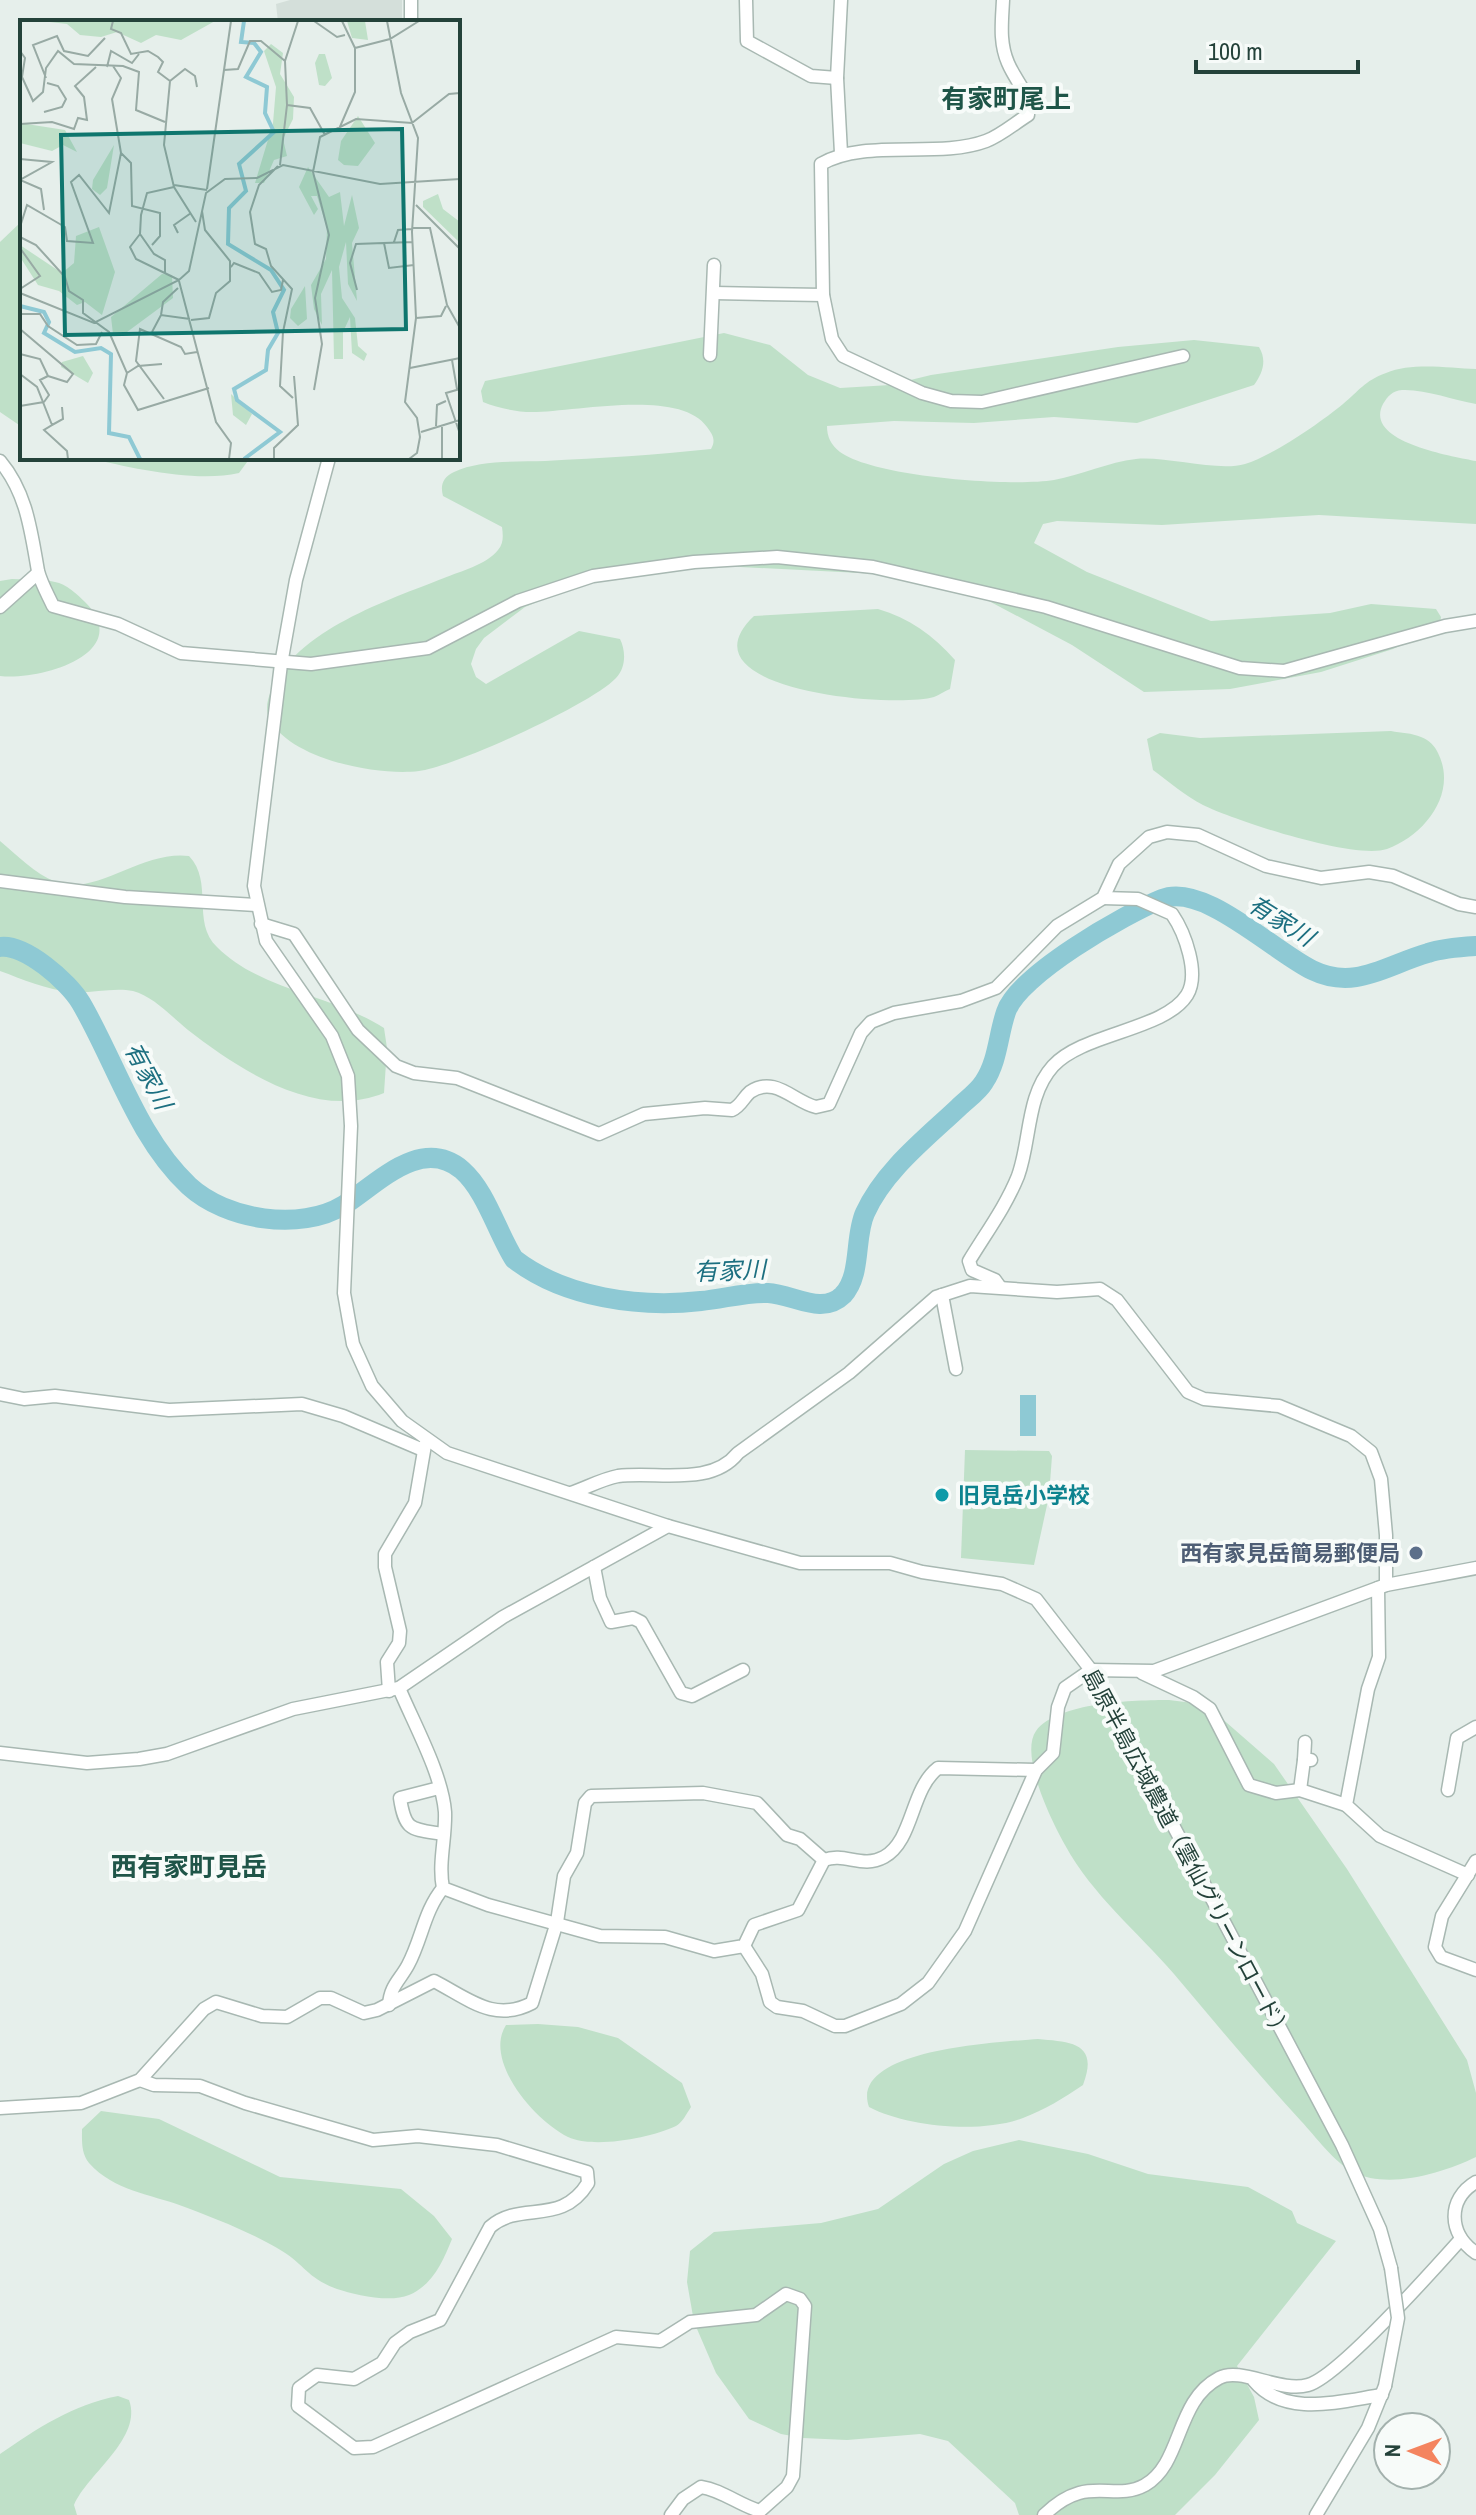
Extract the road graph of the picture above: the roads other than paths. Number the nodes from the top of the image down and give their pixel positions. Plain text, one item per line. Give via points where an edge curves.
1 (746, 0) edge
2 (841, 0) edge
3 (1003, 0) edge
4 (837, 78) junction
5 (841, 153) junction
6 (714, 265) dead end
7 (714, 293) junction
8 (823, 295) junction
9 (710, 355) dead end
10 (1183, 356) dead end
11 (328, 460) edge
12 (1, 464) edge
13 (38, 573) junction
14 (0, 607) edge
15 (1476, 621) edge
16 (281, 664) junction
17 (0, 881) edge
18 (1103, 898) junction
19 (256, 905) junction
20 (1476, 907) edge
21 (261, 924) junction
22 (358, 1030) junction
23 (332, 1036) junction
24 (1000, 1287) junction
25 (942, 1295) junction
26 (956, 1369) dead end
27 (0, 1394) edge
28 (425, 1446) junction
29 (571, 1493) junction
30 (668, 1526) junction
31 (594, 1567) junction
32 (1476, 1568) edge
33 (1382, 1587) junction
34 (743, 1670) dead end
35 (1091, 1670) junction
36 (1142, 1673) junction
37 (394, 1689) junction
38 (1476, 1727) edge
39 (1305, 1742) dead end
40 (0, 1753) edge
41 (1036, 1770) junction
42 (439, 1788) junction
43 (1300, 1790) junction
44 (1448, 1790) dead end
45 (1346, 1805) junction
46 (443, 1834) junction
47 (824, 1860) junction
48 (1476, 1861) edge
49 (1468, 1875) junction
50 (443, 1888) junction
51 (557, 1922) junction
52 (744, 1946) junction
53 (1476, 1970) edge
54 (389, 2005) junction
55 (140, 2080) junction
56 (0, 2108) edge
57 (1476, 2182) edge
58 (1461, 2239) junction
59 (1476, 2253) edge
60 (1254, 2381) junction
61 (1384, 2391) junction
62 (671, 2515) edge
63 (1044, 2515) edge
64 (1316, 2515) edge

1 - 4 street via 747,41 811,76
2 - 4 street
3 - 5 street via 1001,36 1009,65 1028,93 1028,115 986,142
4 - 5 street
5 - 8 street via 821,164
6 - 7 street
7 - 8 street
7 - 9 street
8 - 10 street via 832,339 843,356 951,401 1002,399
11 - 16 street, 島原半島広域農道（雲仙グリーンロード） via 296,580
12 - 13 street via 22,497
13 - 14 street
13 - 16 street via 53,606 118,624 181,653
15 - 16 street via 1284,671 1240,668 1046,607 873,567 777,557 593,576 518,601 428,648
16 - 19 street, 島原半島広域農道（雲仙グリーンロード） via 255,866
17 - 19 street via 125,897
18 - 20 street via 1119,864 1134,848 1167,832 1198,835 1266,866 1321,878 1369,872 1393,876
18 - 22 street via 1057,926 996,988 871,1022 861,1033 834,1098 823,1107 807,1105 784,1089 762,1088 732,1110 644,1114 599,1134 457,1078 396,1066
18 - 24 street via 1147,902 1177,922 1193,971 1187,995 1128,1032 1073,1051 1046,1076 1030,1114 1019,1173 969,1261 972,1270
19 - 21 street, 島原半島広域農道（雲仙グリーンロード）
21 - 22 street via 294,934
21 - 23 street, 島原半島広域農道（雲仙グリーンロード） via 275,956
22 - 23 street
23 - 28 street, 島原半島広域農道（雲仙グリーンロード） via 348,1076 351,1126 346,1318 362,1369 387,1406
24 - 25 street via 970,1286
24 - 33 street via 1100,1289 1109,1293 1188,1392 1204,1399 1279,1406 1362,1444 1376,1459 1381,1479
25 - 26 street
25 - 29 street via 725,1467 698,1474 614,1477
27 - 28 street via 169,1410 302,1404
28 - 29 street, 島原半島広域農道（雲仙グリーンロード）
28 - 37 street via 415,1503 385,1554 400,1631 387,1662
29 - 30 street, 島原半島広域農道（雲仙グリーンロード）
30 - 31 street
30 - 35 street, 島原半島広域農道（雲仙グリーンロード） via 800,1563 890,1563 1020,1589 1047,1611
31 - 34 street via 611,1622 641,1622 681,1693 692,1696
31 - 37 street via 503,1617
32 - 33 street
33 - 36 street
33 - 45 street via 1379,1657
35 - 36 street
35 - 41 street via 1065,1688 1053,1753
35 - 61 street, 島原半島広域農道（雲仙グリーンロード）, bridge via 1313,2088 1380,2229 1398,2318
36 - 43 street via 1210,1709 1249,1785 1276,1793
37 - 40 street via 293,1709 139,1759 87,1763
37 - 42 street
38 - 44 street via 1457,1738
39 - 43 street
41 - 47 street via 938,1768 924,1782 892,1851 870,1863
41 - 52 street via 965,1931 928,1983 901,2004 878,2016 835,2026 803,2011 777,2007
42 - 46 street
42 - 46 street via 400,1798 404,1820 412,1829
43 - 45 street
45 - 49 street via 1380,1836
46 - 50 street
47 - 51 street via 806,1843 787,1835 757,1803 703,1793 591,1796 585,1803 577,1853 564,1876
47 - 52 street via 798,1910 754,1925
48 - 49 street
49 - 53 street via 1442,1916 1435,1947 1441,1957
50 - 51 street
50 - 54 street via 431,1903 409,1965 390,1990
51 - 52 street via 600,1936 665,1937 714,1951
51 - 54 street via 532,2003 514,2012 494,2011 434,1981
54 - 55 street via 364,2013 320,1998 287,2017 262,2016 216,2002
55 - 56 street via 81,2103
55 - 62 street via 200,2086 373,2140 418,2136 497,2145 587,2172 581,2195 558,2210 502,2217 490,2227 440,2320 410,2332 382,2363 354,2379 317,2375 299,2388 298,2406 354,2448 373,2447 616,2337 660,2341 690,2322 756,2315 786,2294 800,2299 805,2306 793,2476 787,2487 760,2511 701,2487
57 - 58 street via 1457,2200 1455,2226
58 - 59 street
58 - 60 street via 1409,2297 1319,2380 1296,2387
60 - 61 street via 1272,2397 1304,2404 1329,2404
60 - 63 street via 1232,2374 1209,2385 1185,2415 1164,2468 1142,2487 1087,2489
61 - 64 street, 島原半島広域農道（雲仙グリーンロード）

